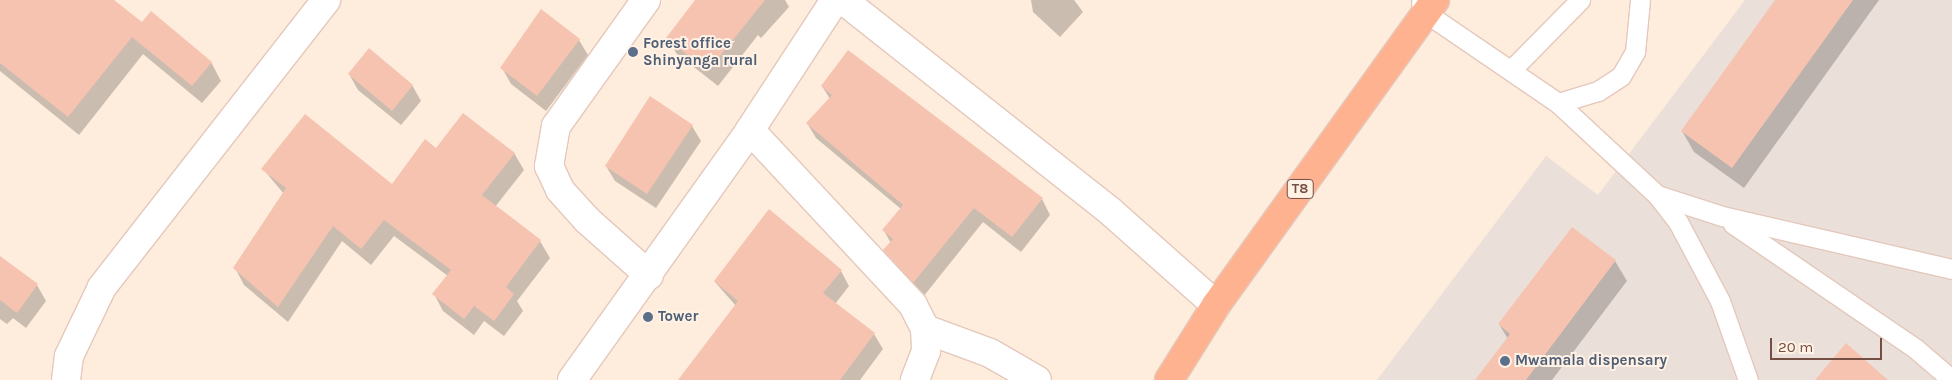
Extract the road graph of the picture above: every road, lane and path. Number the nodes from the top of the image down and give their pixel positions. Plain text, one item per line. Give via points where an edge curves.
1 (326, 0) edge
2 (646, 0) edge
3 (835, 0) edge
4 (843, 0) edge
5 (1580, 0) edge
6 (1640, 0) edge
7 (1427, 4) edge
8 (1512, 69) junction
9 (1558, 103) junction
10 (750, 130) junction
11 (1657, 195) junction
12 (1722, 216) junction
13 (1952, 269) edge
14 (649, 275) junction
15 (1216, 305) junction
16 (925, 329) junction
17 (66, 380) edge
18 (572, 380) edge
19 (914, 380) edge
20 (1037, 380) edge
21 (1169, 380) edge
22 (1748, 380) edge
23 (1952, 380) edge

1 - 17 street via 102,287 69,356
2 - 14 street via 556,126 549,166 560,190 587,220
3 - 10 street
4 - 15 street via 1110,211
5 - 8 lane
6 - 9 lane via 1635,52 1621,76 1598,91
7 - 8 lane
7 - 15 highway, T8
8 - 9 lane
9 - 11 lane
10 - 14 street
10 - 16 street via 912,305
11 - 12 lane
11 - 22 lane via 1678,222 1720,301
12 - 13 lane
12 - 23 lane via 1916,349
14 - 18 street
15 - 21 highway, T8
16 - 19 street via 926,351
16 - 20 street via 990,353

